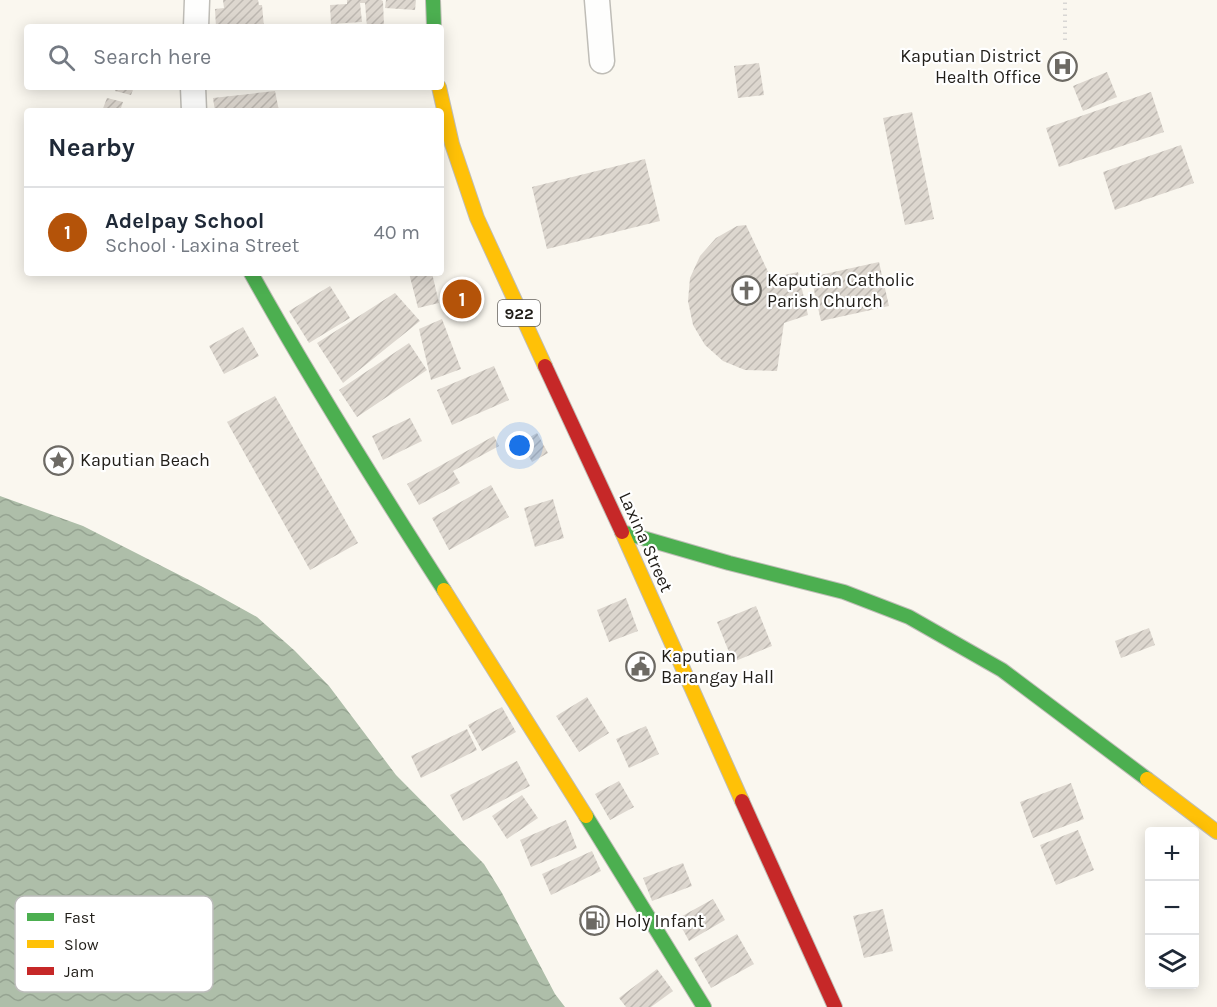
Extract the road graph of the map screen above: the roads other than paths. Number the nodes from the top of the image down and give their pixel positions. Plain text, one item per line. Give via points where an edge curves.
1 (197, 0) edge
2 (433, 0) edge
3 (597, 0) edge
4 (196, 24) edge
5 (434, 24) edge
6 (602, 61) dead end
7 (193, 90) edge
8 (439, 90) edge
9 (194, 108) edge
10 (442, 108) edge
11 (444, 128) edge
12 (447, 152) edge
13 (253, 276) edge
14 (622, 532) junction
15 (1217, 832) edge
16 (704, 1007) edge
17 (835, 1007) edge

1 - 4 street
2 - 5 street
3 - 6 street
7 - 9 street
8 - 10 street, Laxina Street / 922
11 - 12 street, Laxina Street / 922
12 - 14 street, Laxina Street / 922
13 - 16 street via 357,455
14 - 15 street via 844,592 909,617 1002,670
14 - 17 street, Laxina Street

